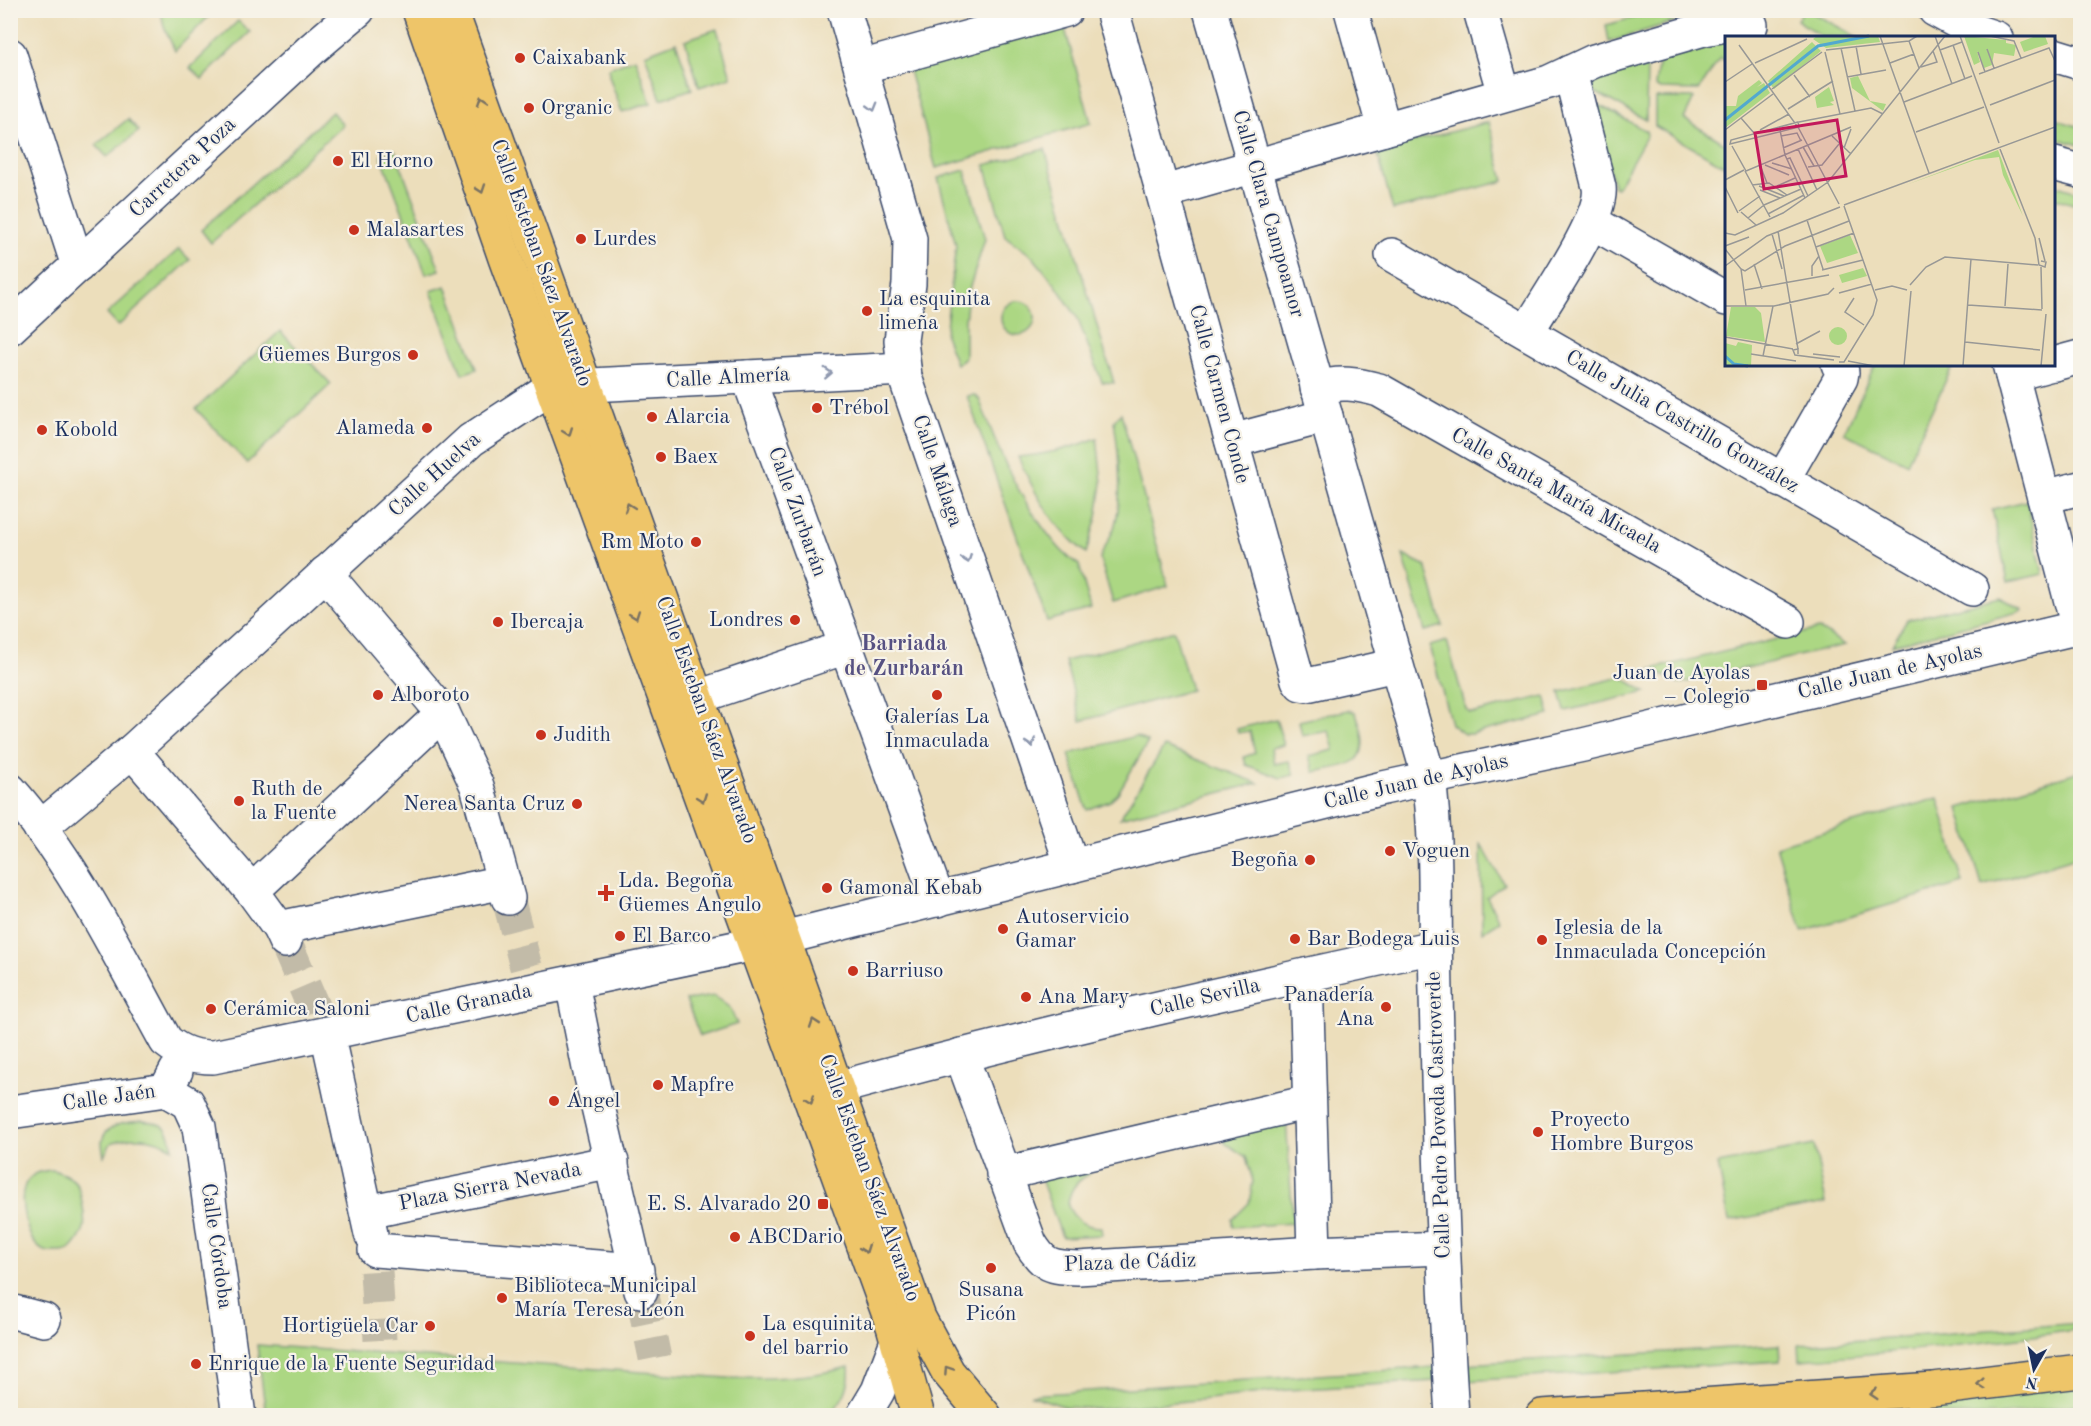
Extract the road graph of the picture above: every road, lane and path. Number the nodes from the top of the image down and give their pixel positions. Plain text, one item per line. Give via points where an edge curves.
1 (358, 10) edge
2 (419, 10) edge
3 (451, 10) edge
4 (844, 10) edge
5 (1066, 10) edge
6 (1112, 10) edge
7 (1210, 10) edge
8 (1351, 10) edge
9 (1480, 10) edge
10 (1935, 10) edge
11 (1754, 24) edge
12 (1990, 36) edge
13 (10, 55) edge
14 (2055, 55) edge
15 (2080, 63) edge
16 (861, 67) junction
17 (1570, 72) junction
18 (1504, 94) junction
19 (1384, 129) junction
20 (2055, 164) edge
21 (1254, 166) junction
22 (2080, 171) edge
23 (1164, 192) junction
24 (1592, 222) junction
25 (1392, 255) dead end
26 (78, 266) junction
27 (1725, 298) edge
28 (10, 328) edge
29 (1527, 332) junction
30 (2080, 357) edge
31 (2055, 363) edge
32 (1839, 366) edge
33 (2039, 366) edge
34 (904, 369) junction
35 (2011, 370) edge
36 (748, 377) junction
37 (584, 385) junction
38 (552, 387) junction
39 (1322, 402) junction
40 (1232, 441) junction
41 (1782, 481) junction
42 (2080, 488) edge
43 (2044, 497) junction
44 (325, 573) junction
45 (1972, 589) dead end
46 (1788, 622) dead end
47 (2079, 627) edge
48 (846, 647) junction
49 (1396, 665) junction
50 (698, 697) junction
51 (443, 713) junction
52 (132, 751) junction
53 (1429, 778) junction
54 (10, 790) edge
55 (40, 828) junction
56 (1072, 866) junction
57 (252, 891) junction
58 (938, 900) junction
59 (769, 941) junction
60 (1434, 947) junction
61 (1306, 975) junction
62 (572, 983) junction
63 (321, 1026) junction
64 (184, 1053) junction
65 (961, 1055) junction
66 (837, 1089) junction
67 (166, 1090) junction
68 (1309, 1102) junction
69 (10, 1112) edge
70 (612, 1162) junction
71 (1003, 1174) junction
72 (367, 1212) junction
73 (1443, 1248) junction
74 (1314, 1253) junction
75 (10, 1311) edge
76 (45, 1320) dead end
77 (897, 1341) junction
78 (2080, 1371) edge
79 (239, 1416) edge
80 (863, 1416) edge
81 (918, 1416) edge
82 (985, 1416) edge
83 (1452, 1416) edge
84 (1542, 1416) edge

1 - 26 street, Carretera Poza
2 -> 38 main road, Calle Esteban Sáez Alvarado
37 -> 3 main road, Calle Esteban Sáez Alvarado
4 - 16 street, Calle Málaga
5 - 16 street
6 - 23 street, Calle Carmen Conde
7 - 21 street, Calle Clara Campoamor
8 - 19 street
9 - 18 street
10 - 12 street
11 - 17 street via 1714,27 1594,61
13 - 26 street
14 - 15 street
16 -> 34 street, Calle Málaga via 910,239 909,284 902,328
17 - 18 street
17 - 24 street via 1600,194
18 - 19 street
19 - 21 street
20 - 22 street
21 - 23 street
21 - 39 street, Calle Clara Campoamor
23 - 40 street, Calle Carmen Conde
24 - 27 street
24 - 29 street
25 - 29 street, Calle Julia Castrillo González
26 - 28 street, Carretera Poza
29 - 41 street, Calle Julia Castrillo González
30 - 31 street
32 - 41 street via 1841,378
33 - 35 street
36 -> 34 street, Calle Almería
34 -> 56 street, Calle Málaga
35 - 43 street
36 - 37 street, Calle Almería
36 - 48 street, Calle Zurbarán
37 - 38 street, Calle Almería
50 -> 37 main road, Calle Esteban Sáez Alvarado
38 - 44 street, Calle Huelva via 471,440
38 -> 59 main road, Calle Esteban Sáez Alvarado
39 - 40 street
39 - 46 street, Calle Santa María Micaela via 1331,384 1353,383 1379,390
39 - 49 street, Calle Clara Campoamor
40 - 49 street, Calle Carmen Conde via 1298,680 1308,685
41 - 45 street, Calle Julia Castrillo González
42 - 43 street
43 - 47 street
44 - 51 street
44 - 52 street, Calle Huelva
47 - 53 street, Calle Juan de Ayolas
48 - 50 street
48 - 58 street, Calle Zurbarán
49 - 53 street, Calle Clara Campoamor
50 - 59 main road, Calle Esteban Sáez Alvarado
51 - 57 street
51 - 57 street via 477,786 506,890 282,935
52 - 55 street, Calle Huelva
52 - 57 street
53 - 56 street, Calle Juan de Ayolas
53 - 60 street, Calle Pedro Poveda Castroverde via 1434,835
54 - 55 street
55 - 64 street via 82,891 166,1041
56 - 58 street, Calle Juan de Ayolas
58 - 59 street, Calle Juan de Ayolas
59 - 62 street, Calle Granada
66 -> 59 main road, Calle Esteban Sáez Alvarado
59 -> 77 main road, Calle Esteban Sáez Alvarado
60 - 61 street, Calle Sevilla
60 - 73 street, Calle Pedro Poveda Castroverde
61 - 65 street, Calle Sevilla
61 - 68 street
62 - 63 street, Calle Granada via 529,979
62 - 70 street
63 - 64 street, Calle Granada via 213,1057
63 - 72 street
64 - 67 street, Calle Jaén
65 - 66 street, Calle Sevilla
65 - 71 street, Plaza de Cádiz
82 -> 66 main road, Calle Esteban Sáez Alvarado via 948,1372 919,1318
67 - 69 street, Calle Jaén
67 - 79 street, Calle Córdoba via 188,1103 199,1127
68 - 71 street
68 - 74 street
70 - 72 street, Plaza Sierra Nevada
70 - 72 street via 639,1280 375,1260
71 - 74 street, Plaza de Cádiz via 1030,1243 1049,1265 1078,1268
73 - 74 street, Plaza de Cádiz
73 - 83 street, Calle Pedro Poveda Castroverde
75 - 76 street
77 - 80 street via 878,1391
77 - 81 main road, Calle Esteban Sáez Alvarado
78 -> 84 main road via 1933,1389

